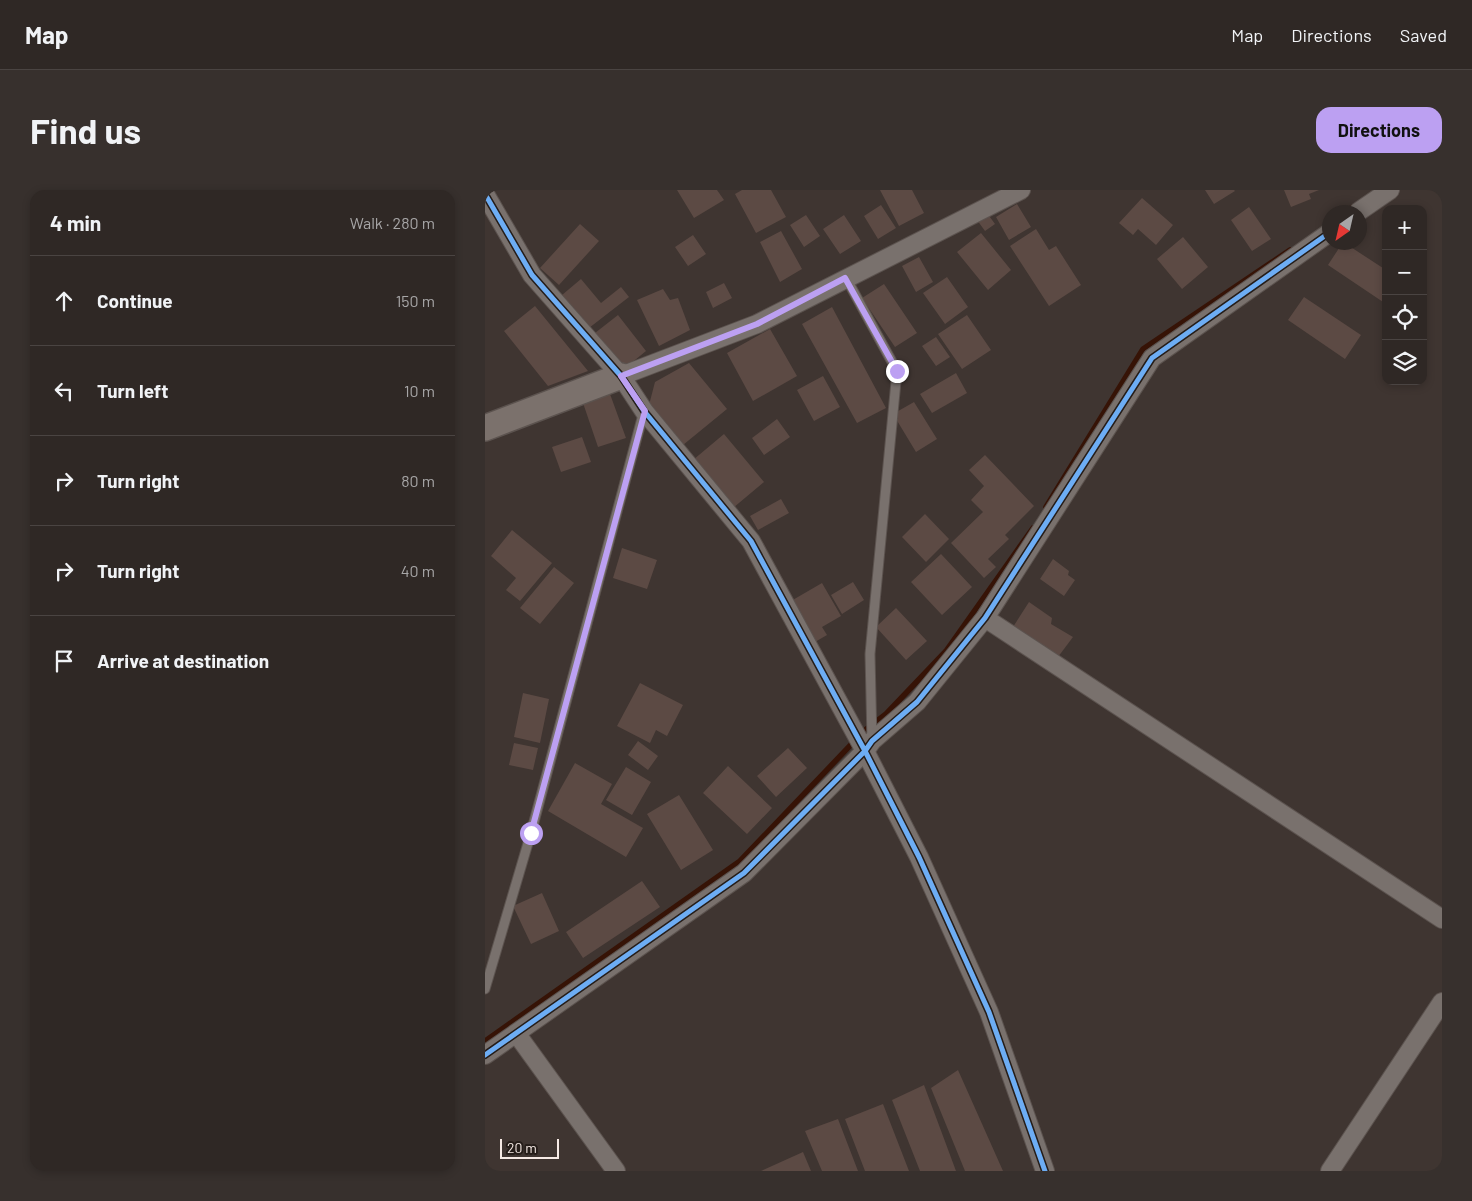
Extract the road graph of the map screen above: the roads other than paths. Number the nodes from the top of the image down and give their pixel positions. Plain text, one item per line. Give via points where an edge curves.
1 (1021, 190) edge
2 (1390, 190) edge
3 (485, 194) edge
4 (1367, 206) edge
5 (1322, 238) edge
6 (845, 278) junction
7 (621, 376) junction
8 (645, 411) junction
9 (485, 428) edge
10 (985, 618) junction
11 (868, 746) junction
12 (1442, 919) edge
13 (485, 989) edge
14 (1442, 1002) edge
15 (517, 1033) junction
16 (485, 1055) edge
17 (617, 1171) edge
18 (1045, 1171) edge
19 (1330, 1171) edge

1 - 6 street
2 - 4 street
3 - 7 street via 532,275
5 - 10 street via 1152,358
6 - 7 street via 757,324
6 - 11 lane via 897,371 870,654
7 - 8 street
7 - 9 street
8 - 11 street via 751,541
8 - 13 lane via 531,833
10 - 11 street via 917,702
10 - 12 street
11 - 15 street via 745,873
11 - 18 street via 989,1012
14 - 19 street
15 - 16 street
15 - 17 street

